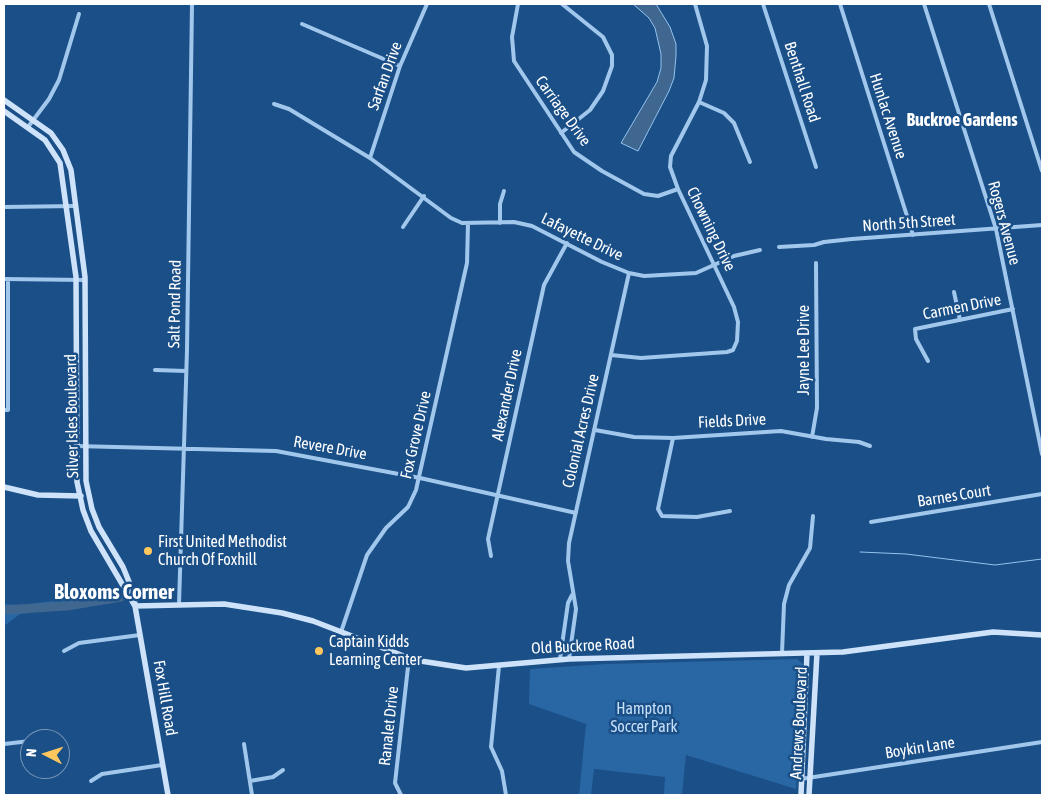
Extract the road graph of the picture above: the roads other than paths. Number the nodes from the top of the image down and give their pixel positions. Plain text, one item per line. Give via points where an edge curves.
1 (192, 4) edge
2 (427, 4) edge
3 (518, 4) edge
4 (562, 4) edge
5 (695, 4) edge
6 (763, 4) edge
7 (840, 4) edge
8 (924, 4) edge
9 (989, 4) edge
10 (79, 14) dead end
11 (302, 24) dead end
12 (400, 66) junction
13 (4, 100) edge
14 (699, 102) junction
15 (274, 104) dead end
16 (4, 112) edge
17 (34, 120) junction
18 (28, 128) junction
19 (560, 133) junction
20 (370, 158) junction
21 (750, 162) dead end
22 (816, 167) dead end
23 (1042, 171) edge
24 (678, 189) junction
25 (504, 191) dead end
26 (424, 196) junction
27 (76, 206) junction
28 (4, 207) edge
29 (67, 207) junction
30 (500, 223) junction
31 (468, 224) junction
32 (1042, 225) edge
33 (403, 227) dead end
34 (996, 229) junction
35 (913, 235) junction
36 (567, 244) junction
37 (779, 247) dead end
38 (760, 250) dead end
39 (816, 263) dead end
40 (715, 265) junction
41 (629, 273) junction
42 (6, 279) edge
43 (76, 280) junction
44 (85, 280) junction
45 (954, 292) dead end
46 (1013, 309) junction
47 (960, 320) junction
48 (611, 355) junction
49 (928, 361) dead end
50 (155, 370) dead end
51 (186, 371) junction
52 (4, 410) edge
53 (595, 430) junction
54 (812, 437) junction
55 (673, 438) junction
56 (75, 446) junction
57 (84, 446) junction
58 (870, 446) dead end
59 (185, 448) junction
60 (1042, 454) edge
61 (420, 478) junction
62 (4, 487) edge
63 (1042, 494) edge
64 (498, 495) junction
65 (79, 496) junction
66 (88, 496) junction
67 (730, 511) dead end
68 (576, 513) junction
69 (813, 516) dead end
70 (871, 522) dead end
71 (491, 556) dead end
72 (572, 595) junction
73 (179, 604) junction
74 (134, 606) junction
75 (341, 632) junction
76 (140, 635) junction
77 (1042, 635) edge
78 (64, 652) dead end
79 (782, 653) junction
80 (807, 653) junction
81 (817, 653) junction
82 (409, 658) junction
83 (560, 659) junction
84 (569, 659) junction
85 (499, 666) junction
86 (20, 742) edge
87 (1042, 742) edge
88 (4, 744) edge
89 (244, 744) dead end
90 (162, 765) junction
91 (283, 770) dead end
92 (809, 778) junction
93 (801, 779) junction
94 (91, 780) dead end
95 (250, 781) junction
96 (168, 795) edge
97 (252, 795) edge
98 (401, 795) edge
99 (506, 795) edge
100 (801, 795) edge
101 (809, 795) edge

1 - 51 street, Salt Pond Road
2 - 12 street, Sarfan Drive
3 - 19 street, Carriage Drive via 512,37 514,61
4 - 19 street via 603,37 612,55 612,66 603,92 590,110
5 - 14 street, Chowning Drive via 705,32 708,57 706,80
6 - 22 street, Benthall Road
7 - 35 street, Hunlac Avenue
8 - 34 street, Rogers Avenue
9 - 23 street
10 - 17 street via 59,80
11 - 12 street
12 - 20 street, Sarfan Drive
13 - 17 street, Silver Isles Boulevard
14 - 21 street via 724,113 734,123
14 - 24 street, Chowning Drive via 671,156 670,167
15 - 20 street, Lafayette Drive via 289,109
16 - 18 street, Silver Isles Boulevard
17 - 18 street
17 - 27 street, Silver Isles Boulevard via 51,133 63,150
18 - 29 street, Silver Isles Boulevard via 45,140 55,154 62,172
19 - 24 street, Carriage Drive via 574,152 585,160 644,194 658,196
20 - 26 street, Lafayette Drive
24 - 40 street, Chowning Drive
25 - 30 street
26 - 31 street, Lafayette Drive via 455,220
26 - 33 street
27 - 29 street
27 - 44 street, Silver Isles Boulevard
28 - 29 street
29 - 43 street, Silver Isles Boulevard
30 - 31 street, Lafayette Drive
30 - 36 street, Lafayette Drive via 532,226
31 - 61 street, Fox Grove Drive via 467,263
32 - 34 street, North 5th Street
34 - 35 street, North 5th Street
34 - 46 street, Rogers Avenue
35 - 37 street, North 5th Street
36 - 41 street, Lafayette Drive
36 - 64 street, Alexander Drive via 544,285
38 - 40 street, Lafayette Drive via 734,256
39 - 54 street, Jayne Lee Drive via 816,408
40 - 41 street, Lafayette Drive via 682,275
40 - 48 street, Chowning Drive via 737,317 738,338 733,350 641,358
41 - 48 street, Colonial Acres Drive
42 - 43 street
42 - 52 street via 8,410
43 - 44 street
43 - 56 street, Silver Isles Boulevard
44 - 57 street, Silver Isles Boulevard
45 - 47 street
46 - 47 street, Carmen Drive
46 - 60 street, Rogers Avenue
47 - 49 street, Carmen Drive via 916,329 916,339
48 - 53 street, Colonial Acres Drive
50 - 51 street
51 - 59 street, Salt Pond Road
53 - 55 street, Fields Drive via 634,438
53 - 68 street, Colonial Acres Drive
54 - 55 street, Fields Drive via 751,432
54 - 58 street, Fields Drive
55 - 67 street via 658,509 662,516 697,516
56 - 57 street, Revere Drive
56 - 65 street, Silver Isles Boulevard
57 - 59 street, Revere Drive
57 - 66 street, Silver Isles Boulevard
59 - 61 street, Revere Drive via 276,451
59 - 73 street, Salt Pond Road
61 - 64 street, Revere Drive
61 - 75 street, Fox Grove Drive via 408,507 386,528 367,555
62 - 65 street via 38,495
63 - 70 street, Barnes Court
64 - 68 street, Revere Drive
64 - 71 street, Alexander Drive via 488,539
65 - 66 street
65 - 74 street, Silver Isles Boulevard via 91,531
66 - 74 street, Silver Isles Boulevard via 99,527 132,585
68 - 72 street, Colonial Acres Drive via 568,553
69 - 79 street via 810,548 789,585 784,604
72 - 83 street, Colonial Acres Drive
72 - 84 street, Colonial Acres Drive via 576,610
73 - 74 street, Old Buckroe Road
73 - 75 street, Old Buckroe Road via 260,608 300,617
74 - 76 street, Fox Hill Road
75 - 82 street, Old Buckroe Road
76 - 78 street via 79,644
76 - 90 street, Fox Hill Road
77 - 81 street, Old Buckroe Road via 1010,632 972,634 868,650
79 - 80 street, Old Buckroe Road
79 - 84 street, Old Buckroe Road
80 - 81 street, Old Buckroe Road
80 - 93 street, Andrews Boulevard
81 - 92 street, Andrews Boulevard
82 - 85 street, Old Buckroe Road via 448,666
82 - 98 street, Ranalet Drive via 395,783
83 - 84 street, Old Buckroe Road
83 - 85 street, Old Buckroe Road
85 - 99 street via 492,747 502,771
86 - 88 street
87 - 92 street, Boykin Lane
89 - 95 street
90 - 94 street via 102,774
90 - 96 street, Fox Hill Road
91 - 95 street via 273,777
92 - 93 street, Boykin Lane
92 - 101 street, Andrews Boulevard
93 - 100 street, Andrews Boulevard
95 - 97 street

